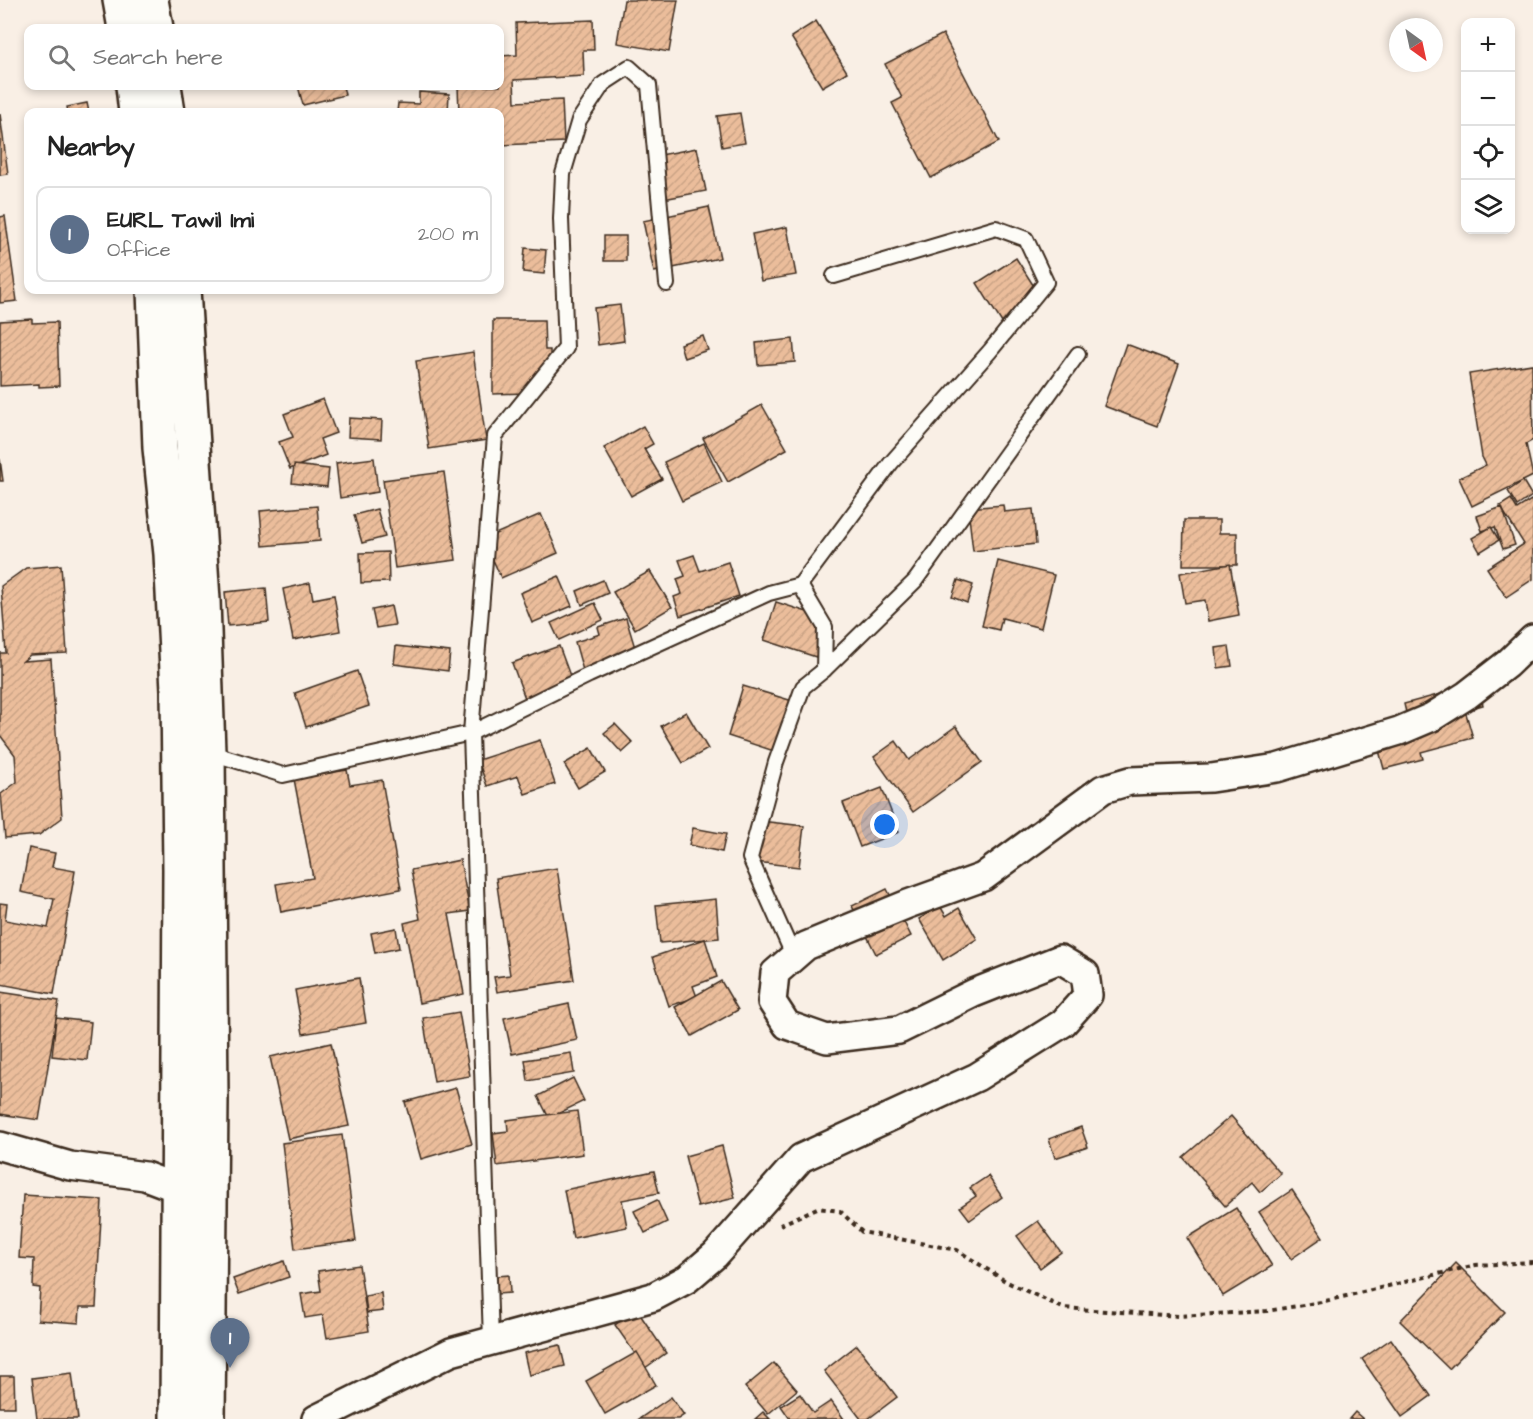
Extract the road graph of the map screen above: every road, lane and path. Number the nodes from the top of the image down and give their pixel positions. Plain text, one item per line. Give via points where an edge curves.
1 (120, 0) edge
2 (151, 0) edge
3 (124, 24) edge
4 (155, 24) edge
5 (133, 90) edge
6 (165, 90) edge
7 (136, 108) edge
8 (167, 108) edge
9 (834, 276) dead end
10 (667, 284) dead end
11 (154, 294) edge
12 (183, 294) edge
13 (1078, 354) dead end
14 (800, 585) junction
15 (1533, 639) edge
16 (824, 670) junction
17 (471, 733) junction
18 (208, 752) junction
19 (794, 957) junction
20 (0, 1146) edge
21 (179, 1190) junction
22 (210, 1200) junction
23 (777, 1227) dead end
24 (1533, 1262) edge
25 (490, 1341) junction
26 (177, 1419) edge
27 (208, 1419) edge
28 (316, 1419) edge

1 - 3 main road
2 - 4 main road
5 - 7 main road
6 - 8 main road
9 - 14 lane via 996,228 1026,240 1046,282 891,463
10 - 17 lane via 649,85 629,67 603,84 579,120 563,174 566,348 495,436
11 - 21 main road via 160,448 171,554 178,690
12 - 18 main road
13 - 16 lane via 915,581
14 - 16 lane via 825,627
14 - 17 lane via 769,593
15 - 19 street via 1467,695 1432,717 1399,730 1277,768 1211,778 1130,781 1103,789 983,877 806,946
16 - 19 lane via 802,687 776,762 750,858
17 - 18 lane via 283,775
17 - 25 lane
18 - 22 main road
19 - 25 street via 776,973 772,1002 787,1025 827,1039 899,1030 974,993 1060,959 1085,974 1088,995 1064,1023 977,1077 801,1158 716,1255 687,1279 653,1297
20 - 21 street via 70,1166 145,1176
21 - 22 street
21 - 26 main road
22 - 27 main road
23 - 24 path via 817,1208 840,1211 862,1232 957,1250 1007,1282 1063,1308 1179,1316 1267,1311 1476,1265
25 - 28 street via 451,1352

